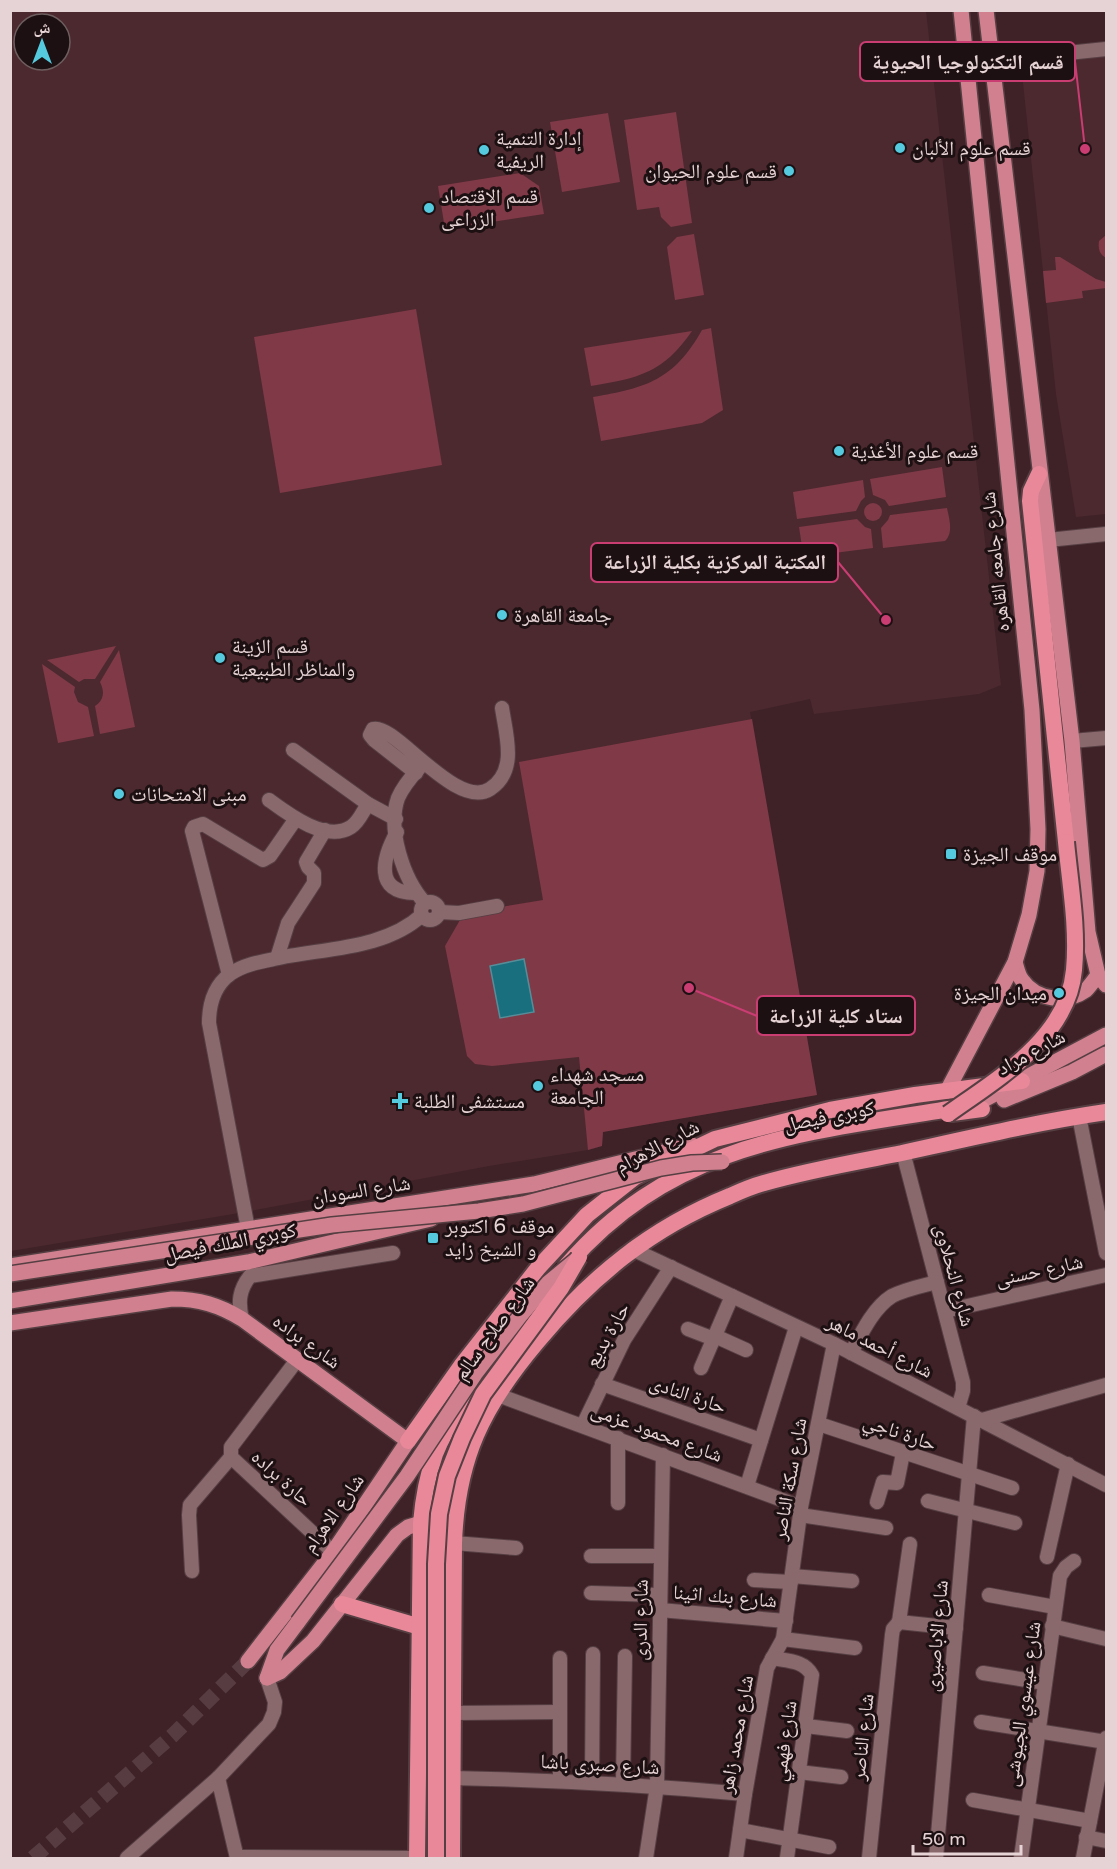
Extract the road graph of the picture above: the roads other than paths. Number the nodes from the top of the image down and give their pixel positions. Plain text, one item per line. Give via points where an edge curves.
1 (961, 10) edge
2 (986, 10) edge
3 (1107, 49) edge
4 (991, 61) junction
5 (1039, 474) junction
6 (1107, 534) edge
7 (1048, 540) junction
8 (502, 708) dead end
9 (382, 738) dead end
10 (1107, 738) edge
11 (1071, 741) junction
12 (293, 750) dead end
13 (420, 768) junction
14 (268, 800) dead end
15 (368, 804) junction
16 (295, 819) junction
17 (396, 826) junction
18 (325, 830) junction
19 (421, 904) junction
20 (497, 906) dead end
21 (277, 958) junction
22 (1015, 962) junction
23 (229, 975) junction
24 (1102, 980) edge
25 (1107, 1035) edge
26 (1107, 1054) edge
27 (1022, 1081) junction
28 (947, 1091) junction
29 (978, 1107) junction
30 (1107, 1112) edge
31 (948, 1114) junction
32 (1079, 1116) junction
33 (716, 1139) junction
34 (903, 1152) junction
35 (675, 1158) junction
36 (722, 1162) junction
37 (534, 1184) junction
38 (651, 1191) junction
39 (248, 1229) junction
40 (632, 1249) junction
41 (393, 1253) dead end
42 (1107, 1253) edge
43 (579, 1257) junction
44 (10, 1266) edge
45 (671, 1267) junction
46 (10, 1274) edge
47 (1107, 1275) edge
48 (553, 1282) junction
49 (937, 1282) junction
50 (523, 1286) junction
51 (732, 1296) junction
52 (10, 1301) edge
53 (945, 1311) junction
54 (242, 1319) junction
55 (10, 1323) edge
56 (796, 1327) junction
57 (688, 1329) dead end
58 (714, 1338) junction
59 (834, 1344) junction
60 (746, 1350) dead end
61 (851, 1353) junction
62 (297, 1360) junction
63 (701, 1368) dead end
64 (602, 1384) junction
65 (1107, 1385) edge
66 (498, 1395) junction
67 (958, 1408) junction
68 (978, 1418) junction
69 (819, 1424) junction
70 (583, 1425) junction
71 (618, 1438) junction
72 (761, 1440) junction
73 (408, 1441) junction
74 (903, 1453) junction
75 (663, 1455) junction
76 (231, 1457) junction
77 (1068, 1464) junction
78 (969, 1476) junction
79 (1107, 1485) edge
80 (747, 1486) junction
81 (1012, 1488) dead end
82 (928, 1501) dead end
83 (877, 1502) dead end
84 (618, 1503) dead end
85 (801, 1511) junction
86 (966, 1512) junction
87 (421, 1523) junction
88 (1015, 1523) dead end
89 (886, 1528) dead end
90 (454, 1543) junction
91 (910, 1544) dead end
92 (516, 1548) dead end
93 (333, 1552) junction
94 (591, 1556) dead end
95 (661, 1556) junction
96 (1047, 1557) dead end
97 (1074, 1561) dead end
98 (192, 1571) dead end
99 (792, 1579) junction
100 (754, 1580) dead end
101 (852, 1581) dead end
102 (591, 1593) dead end
103 (660, 1595) junction
104 (989, 1595) dead end
105 (342, 1604) junction
106 (1055, 1607) junction
107 (660, 1610) junction
108 (786, 1621) junction
109 (899, 1622) junction
110 (453, 1624) junction
111 (1052, 1626) junction
112 (419, 1628) junction
113 (956, 1628) junction
114 (783, 1639) junction
115 (1107, 1639) edge
116 (855, 1647) dead end
117 (593, 1654) dead end
118 (625, 1656) dead end
119 (560, 1658) dead end
120 (772, 1658) junction
121 (419, 1659) junction
122 (248, 1661) tunnel mouth
123 (984, 1673) dead end
124 (453, 1674) junction
125 (267, 1678) junction
126 (1044, 1683) junction
127 (560, 1712) junction
128 (452, 1713) junction
129 (981, 1722) dead end
130 (806, 1726) junction
131 (847, 1731) dead end
132 (1038, 1731) junction
133 (1106, 1740) edge
134 (799, 1772) junction
135 (841, 1777) dead end
136 (218, 1778) junction
137 (452, 1778) junction
138 (560, 1780) junction
139 (592, 1782) junction
140 (623, 1784) junction
141 (657, 1786) junction
142 (745, 1794) junction
143 (973, 1800) dead end
144 (1028, 1810) junction
145 (1090, 1821) junction
146 (740, 1830) junction
147 (1086, 1837) junction
148 (789, 1839) junction
149 (1107, 1841) edge
150 (830, 1847) dead end
151 (127, 1858) edge
152 (237, 1858) edge
153 (417, 1858) edge
154 (436, 1858) edge
155 (452, 1858) edge
156 (646, 1858) edge
157 (736, 1858) edge
158 (787, 1858) edge
159 (869, 1858) edge
160 (936, 1858) edge
161 (1021, 1858) edge
162 (1083, 1858) edge

1 - 22 main road, شارع جامعه القاهره via 1033,731 1037,871
2 - 4 main road
3 - 4 street
4 - 5 main road
5 - 7 main road
5 - 31 highway, bridge via 1030,501 1074,928 1074,972 1066,1003 1046,1034 1007,1072
6 - 7 street
7 - 11 main road
8 - 13 street via 508,765 496,785 485,792 467,792
9 - 13 street
10 - 11 street
11 - 24 main road via 1088,932
12 - 15 street
13 - 17 street via 398,798
14 - 16 street
15 - 17 street
15 - 18 street via 351,827
16 - 18 street
16 - 23 street via 270,856 262,860 203,824 192,831
17 - 19 street via 403,868
18 - 21 street via 306,862 314,873 314,883 288,923
19 - 20 street via 430,920 440,912
19 - 21 street via 405,929 384,938
21 - 23 street
22 - 24 main road via 1022,980 1035,992 1052,998 1070,997
22 - 28 main road, شارع جامعه القاهره
23 - 39 street via 213,996 209,1023
25 - 27 main road, شارع مراد
26 - 29 main road, كوبرى فيصل via 1072,1072
27 - 28 highway, شارع الاهرام
27 - 29 main road, شارع مراد
28 - 33 highway, شارع الاهرام via 831,1110
29 - 31 highway, كوبرى فيصل
29 - 38 highway, شارع صلاح سالم via 764,1143 711,1160
30 - 32 highway
31 - 36 highway, كوبرى فيصل via 759,1151
32 - 34 highway
32 - 42 street
33 - 35 highway, شارع الاهرام
33 - 37 main road, شارع السودان
34 - 40 highway via 762,1183 696,1210
34 - 49 street, شارع النحلاوى
35 - 38 highway
35 - 50 highway, شارع الاهرام via 635,1177 587,1215
36 - 43 highway, كوبرى فيصل, bridge via 645,1201
36 - 46 main road, كوبري الملك فيصل, bridge via 661,1168 523,1204 479,1211 332,1225
37 - 39 main road, شارع السودان
37 - 52 main road, كوبري الملك فيصل via 491,1202 353,1239 248,1262
38 - 48 highway, شارع صلاح سالم via 598,1232
39 - 44 main road, شارع السودان
40 - 45 street, شارع أحمد ماهر
40 - 66 highway via 561,1313
41 - 54 street via 250,1276 239,1295
43 - 125 main road, bridge via 548,1283 475,1374 407,1476 277,1650
43 - 154 highway, كوبرى فيصل, bridge via 561,1288 483,1394 447,1476 439,1514 436,1564
45 - 51 street, شارع أحمد ماهر
45 - 64 street, حارة بديع
47 - 53 street, شارع حسنى
48 - 50 highway
48 - 87 highway, شارع صلاح سالم via 446,1431 428,1477
49 - 53 street, شارع النحلاوى
49 - 61 street via 890,1298 865,1327
50 - 73 highway, شارع الاهرام
51 - 56 street, شارع أحمد ماهر
51 - 58 street
53 - 67 street, شارع النحلاوى via 963,1382
54 - 55 main road, شارع براده via 209,1303 172,1299
54 - 62 main road, شارع براده
56 - 59 street, شارع أحمد ماهر
56 - 72 street
57 - 58 street
58 - 60 street
58 - 63 street
59 - 61 street, شارع أحمد ماهر
59 - 69 street, شارع سكة الناصر
61 - 67 street, شارع أحمد ماهر
62 - 73 main road, شارع براده
62 - 76 street, حارة براده via 231,1447
64 - 70 street, حارة بديع
64 - 72 street, حارة النادى
65 - 68 street
66 - 70 street, شارع محمود عزمى
66 - 90 highway via 467,1454
67 - 68 street, شارع أحمد ماهر
68 - 77 street, شارع أحمد ماهر
68 - 78 street, شارع الاباصيرى
69 - 74 street, حارة ناجي
69 - 85 street, شارع سكة الناصر
70 - 71 street, شارع محمود عزمى
71 - 75 street, شارع محمود عزمى
71 - 84 street
72 - 80 street
73 - 93 main road, شارع الاهرام
74 - 78 street, حارة ناجي
74 - 83 street via 897,1483 883,1482
75 - 80 street, شارع محمود عزمى
75 - 95 street, شارع الدرى
76 - 93 street, حارة براده
76 - 98 street, حارة براده via 190,1505
77 - 79 street, شارع أحمد ماهر
77 - 96 street
78 - 81 street, حارة ناجي
78 - 86 street, شارع الاباصيرى
80 - 85 street, شارع محمود عزمى
82 - 86 street
85 - 89 street, شارع محمود عزمى
85 - 99 street, شارع سكة الناصر
86 - 88 street
86 - 113 street, شارع الاباصيرى
87 - 105 main road via 397,1535
87 - 112 highway, شارع صلاح سالم
90 - 92 street
90 - 110 highway
91 - 109 street, شارع الناصر
93 - 122 main road, شارع الاهرام
94 - 95 street
95 - 103 street, شارع الدرى
97 - 106 street, شارع عيسوي الجيوشى via 1060,1576
99 - 100 street
99 - 101 street
99 - 108 street, شارع سكة الناصر
102 - 103 street
103 - 107 street, شارع الدرى
104 - 106 street
105 - 112 highway
105 - 125 main road via 313,1641 280,1672
106 - 111 street, شارع عيسوي الجيوشى
107 - 108 street, شارع بنك اثينا
107 - 141 street, شارع الدرى
108 - 114 street, شارع محمد زاهر
109 - 113 street
109 - 159 street, شارع الناصر via 891,1635
110 - 112 highway
110 - 124 highway
111 - 115 street
111 - 126 street, شارع عيسوي الجيوشى
112 - 121 highway, شارع صلاح سالم
113 - 160 street, شارع الاباصيرى
114 - 116 street
114 - 120 street, شارع محمد زاهر
117 - 139 street
118 - 140 street
119 - 127 street
120 - 130 street, شارع فهمي via 808,1667 812,1675
120 - 142 street, شارع محمد زاهر
121 - 124 highway via 434,1659
121 - 153 highway, شارع صلاح سالم
123 - 126 street
124 - 128 highway
125 - 136 street via 275,1702 269,1724
126 - 132 street, شارع عيسوي الجيوشى
127 - 128 street
127 - 138 street
128 - 137 highway
129 - 132 street
130 - 131 street
130 - 134 street, شارع فهمي
132 - 133 street
132 - 144 street, شارع عيسوي الجيوشى
133 - 145 street
134 - 135 street
134 - 148 street, شارع فهمي
136 - 151 street
136 - 152 street
137 - 138 street, شارع صبرى باشا
137 - 155 highway
138 - 139 street, شارع صبرى باشا
139 - 140 street, شارع صبرى باشا
140 - 141 street, شارع صبرى باشا
141 - 142 street, شارع صبرى باشا
141 - 156 street, شارع الدرى
142 - 146 street, شارع محمد زاهر
143 - 144 street
144 - 145 street
144 - 161 street, شارع عيسوي الجيوشى
145 - 147 street
146 - 148 street
146 - 157 street, شارع محمد زاهر
147 - 149 street
147 - 162 street
148 - 150 street
148 - 158 street, شارع فهمي
152 - 153 street

